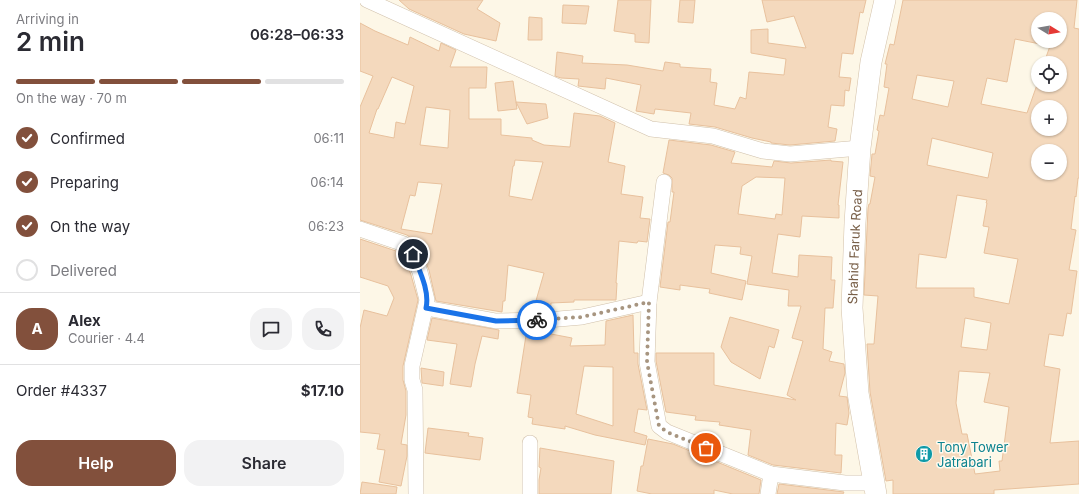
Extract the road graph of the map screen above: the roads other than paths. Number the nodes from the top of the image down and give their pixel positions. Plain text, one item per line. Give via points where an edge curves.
1 (367, 0) edge
2 (886, 0) edge
3 (860, 148) junction
4 (664, 182) dead end
5 (360, 229) edge
6 (649, 302) junction
7 (426, 308) junction
8 (530, 443) dead end
9 (771, 474) junction
10 (875, 489) edge
11 (416, 494) edge
12 (530, 494) edge
13 (768, 494) edge

1 - 3 street via 651,130 713,136 763,151 790,154
2 - 3 main road, Shahid Faruk Road via 871,62
3 - 10 main road, Shahid Faruk Road via 852,308 858,393
4 - 6 street
5 - 7 street via 404,244 413,254 427,300
6 - 7 street via 582,317 547,320 496,321
6 - 9 street via 647,362 659,426 667,432
7 - 11 street via 412,366 415,390
8 - 12 street
9 - 10 street
9 - 13 street

